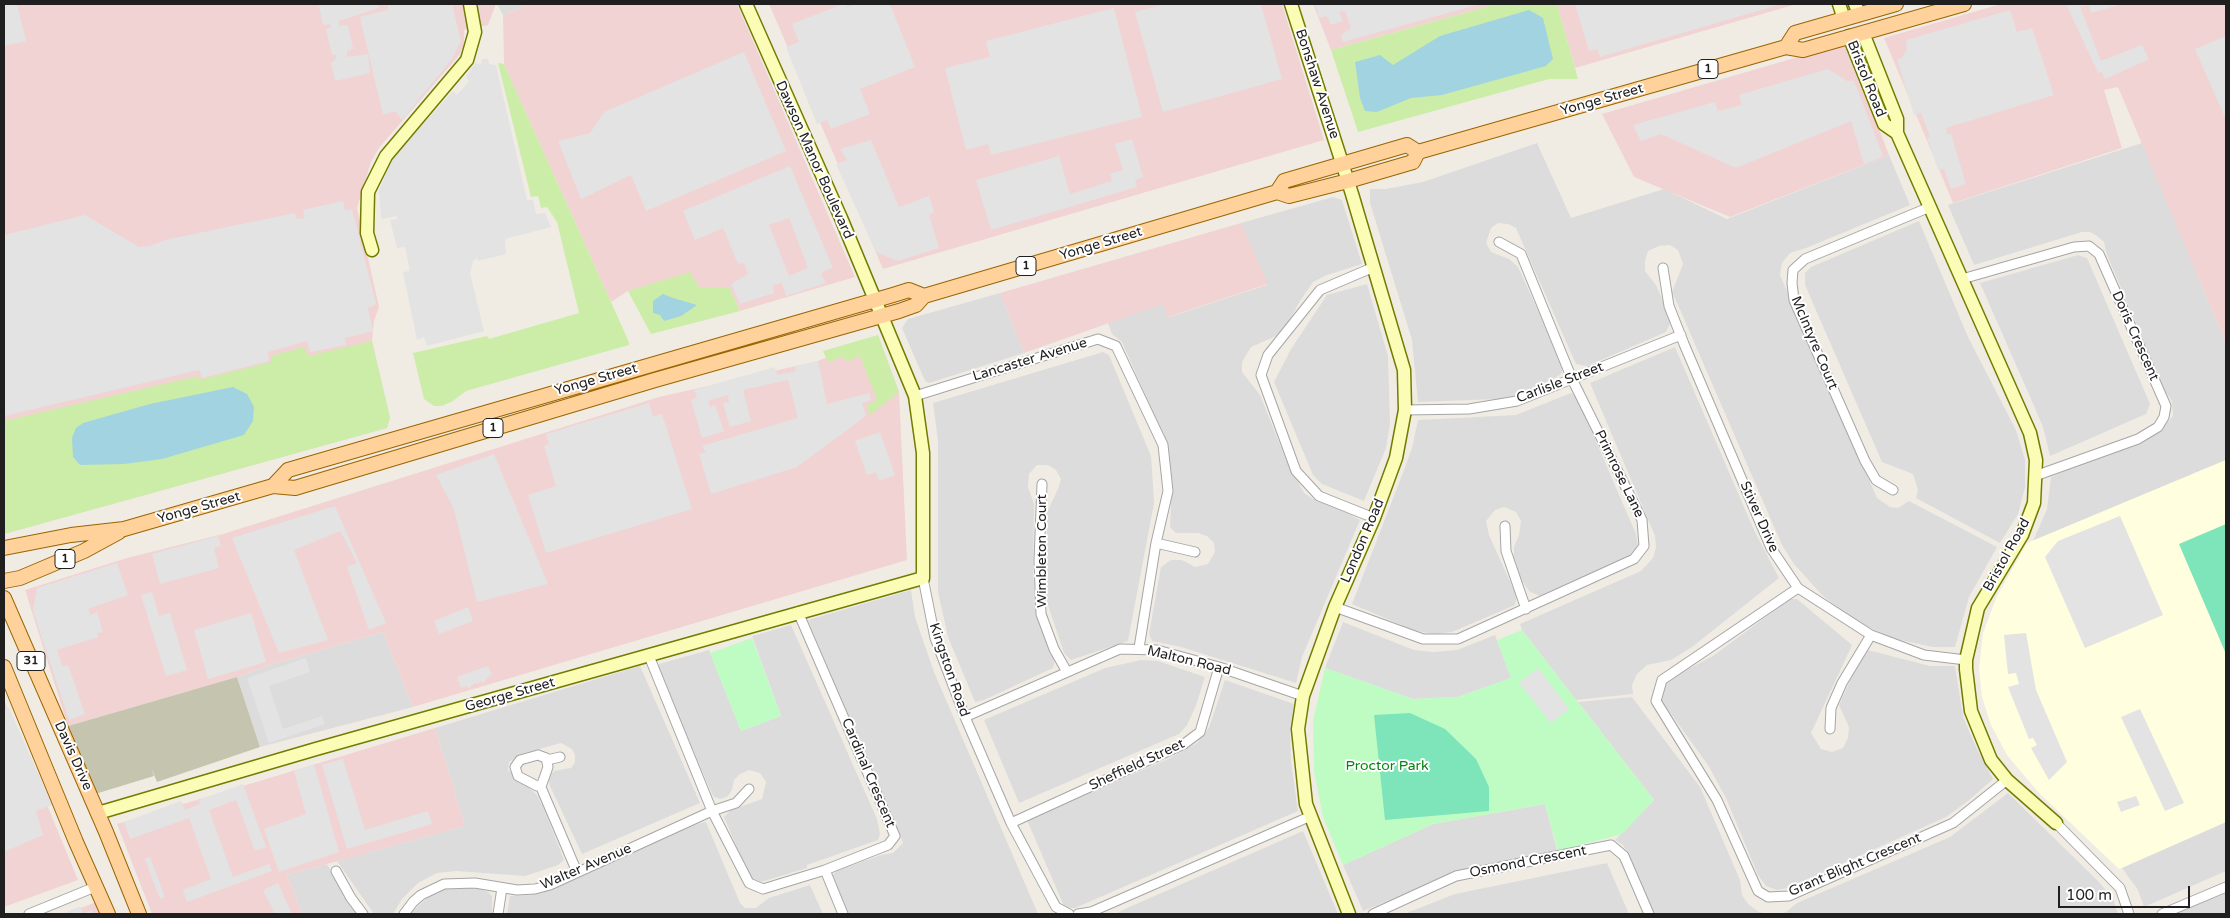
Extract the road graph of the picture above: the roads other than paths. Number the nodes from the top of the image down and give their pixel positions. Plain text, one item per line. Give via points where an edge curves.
1 (470, 4) edge
2 (746, 4) edge
3 (1291, 4) edge
4 (1839, 4) edge
5 (1896, 4) edge
6 (1964, 4) edge
7 (1857, 9) edge
8 (1844, 19) junction
9 (1863, 32) junction
10 (1849, 36) junction
11 (1786, 47) junction
12 (1897, 133) junction
13 (1418, 152) junction
14 (1342, 164) junction
15 (1348, 181) junction
16 (1277, 192) junction
17 (1930, 207) junction
18 (1499, 242) dead end
19 (372, 250) dead end
20 (1374, 266) junction
21 (1663, 268) dead end
22 (1962, 279) junction
23 (924, 296) junction
24 (875, 300) junction
25 (882, 316) junction
26 (1680, 335) junction
27 (1572, 379) junction
28 (915, 396) junction
29 (1405, 410) junction
30 (2035, 476) junction
31 (1042, 484) dead end
32 (273, 486) junction
33 (1893, 490) dead end
34 (1374, 518) junction
35 (1505, 526) dead end
36 (124, 530) junction
37 (1156, 544) junction
38 (4, 548) edge
39 (1195, 552) dead end
40 (923, 578) junction
41 (4, 581) edge
42 (1798, 588) junction
43 (4, 598) edge
44 (1335, 607) junction
45 (1526, 608) junction
46 (798, 612) junction
47 (1871, 635) junction
48 (1139, 648) junction
49 (649, 656) junction
50 (1966, 660) junction
51 (4, 667) edge
52 (1219, 667) junction
53 (1067, 672) junction
54 (1303, 696) junction
55 (965, 717) junction
56 (1830, 729) dead end
57 (560, 757) dead end
58 (548, 760) junction
59 (2007, 780) junction
60 (540, 786) junction
61 (749, 789) dead end
62 (712, 811) junction
63 (98, 813) junction
64 (1311, 816) junction
65 (1011, 823) junction
66 (2056, 823) joint
67 (336, 870) dead end
68 (825, 870) junction
69 (577, 872) junction
70 (95, 887) junction
71 (2226, 887) edge
72 (502, 888) junction
73 (29, 914) edge
74 (108, 914) edge
75 (139, 914) edge
76 (363, 914) edge
77 (404, 914) edge
78 (498, 914) edge
79 (843, 914) edge
80 (1070, 914) edge
81 (1078, 914) edge
82 (1349, 914) edge
83 (1373, 914) edge
84 (1649, 914) edge
85 (2130, 914) edge
86 (2162, 914) edge

1 - 19 street via 475,32 467,60 386,156 368,192 368,233
2 - 24 street, Dawson Manor Boulevard
3 - 14 street, Bonshaw Avenue
4 - 8 street
5 - 7 main road, Yonge Street / 1
6 - 9 main road, Yonge Street / 1
7 - 8 main road, Yonge Street / 1
7 - 9 street, Bristol Road
8 - 10 street, Bristol Road
8 - 11 main road, Yonge Street / 1 via 1795,33
9 - 10 main road, Yonge Street / 1
9 - 12 street, Bristol Road via 1897,119
10 - 11 main road, Yonge Street / 1 via 1803,50
10 - 12 street, Bristol Road via 1884,124
11 - 13 main road, Yonge Street / 1
12 - 17 street, Bristol Road
13 - 14 main road, Yonge Street / 1 via 1407,145
13 - 15 main road, Yonge Street / 1 via 1413,162
14 - 15 street, London Road
14 - 16 main road, Yonge Street / 1 via 1284,181
15 - 16 main road, Yonge Street / 1 via 1289,196
15 - 20 street, London Road
16 - 23 main road, Yonge Street / 1
17 - 22 street, Bristol Road
17 - 33 street, McIntyre Court via 1805,259 1793,270 1794,300 1865,461 1876,480
18 - 27 street, Primrose Lane via 1521,254
20 - 29 street, London Road via 1404,370
20 - 34 street via 1320,290 1268,356 1261,375 1296,471 1319,496
21 - 26 street, Stiver Drive via 1670,306
22 - 30 street, Bristol Road via 2030,434 2036,460
22 - 30 street, Doris Crescent via 2089,246 2099,254 2166,406 2158,427 2138,439
23 - 24 main road, Yonge Street / 1 via 909,290
23 - 25 main road, Yonge Street / 1 via 916,305
24 - 25 street, Dawson Manor Boulevard
24 - 32 main road, Yonge Street / 1 via 288,470
25 - 28 street, Kingston Road
25 - 32 main road, Yonge Street / 1 via 654,380 294,488
26 - 27 street, Carlisle Street
26 - 42 street, Stiver Drive via 1771,548
27 - 29 street, Carlisle Street via 1517,401 1469,409
27 - 45 street, Primrose Lane via 1642,520 1644,546 1634,559
28 - 37 street, Lancaster Avenue via 1098,339 1116,346 1163,445 1168,490
28 - 40 street, Kingston Road via 923,453
29 - 34 street, London Road via 1396,458
30 - 50 street, Bristol Road via 2034,503 2022,535 1978,608
31 - 53 street, Wimbleton Court via 1041,614
32 - 36 main road, Yonge Street / 1
34 - 44 street, London Road
35 - 45 street via 1506,551
36 - 38 main road, Yonge Street / 1 via 71,535
36 - 41 main road, Yonge Street / 1 via 84,551 20,578
37 - 39 street
37 - 48 street, Lancaster Avenue
40 - 46 street, George Street
40 - 55 street, Kingston Road via 935,638
42 - 47 street, Stiver Drive
42 - 59 street, Grant Blight Crescent via 1662,680 1656,701 1717,800 1758,890 1768,897 1789,896 1953,823
43 - 63 main road, Davis Drive / 31
44 - 45 street, Primrose Lane via 1423,638 1458,640
44 - 54 street, London Road
46 - 49 street, George Street
46 - 68 street, Cardinal Crescent via 895,836 888,844
47 - 50 street, Stiver Drive via 1924,655
47 - 56 street via 1831,708
48 - 52 street, Malton Road
48 - 53 street, Malton Road via 1120,649
49 - 62 street, Cardinal Crescent
49 - 63 street, George Street
50 - 59 street, Bristol Road via 1971,711 1991,760
51 - 70 main road, Davis Drive / 31
52 - 54 street, Malton Road
52 - 65 street, Sheffield Street via 1200,732 1184,744
53 - 55 street, Malton Road
54 - 64 street, London Road via 1298,730 1306,804
55 - 65 street, Kingston Road
57 - 58 street
58 - 60 street
58 - 60 street via 538,755 516,764 518,776
59 - 66 street, Bristol Road
60 - 69 street
61 - 62 street, Walter Avenue via 736,803
62 - 68 street, Cardinal Crescent via 749,883 763,889
62 - 69 street, Walter Avenue
63 - 75 main road, Davis Drive / 31
64 - 81 street via 1091,912
64 - 82 street, London Road
65 - 80 street, Kingston Road via 1056,907
66 - 85 street, Bristol Road via 2120,888
67 - 76 street
68 - 79 street
69 - 72 street, Walter Avenue via 535,889
70 - 73 street
70 - 74 main road, Davis Drive / 31
71 - 86 street
72 - 77 street, Walter Avenue via 475,882 444,884 421,895
72 - 78 street
83 - 84 street, Osmond Crescent via 1456,876 1611,845 1624,856

